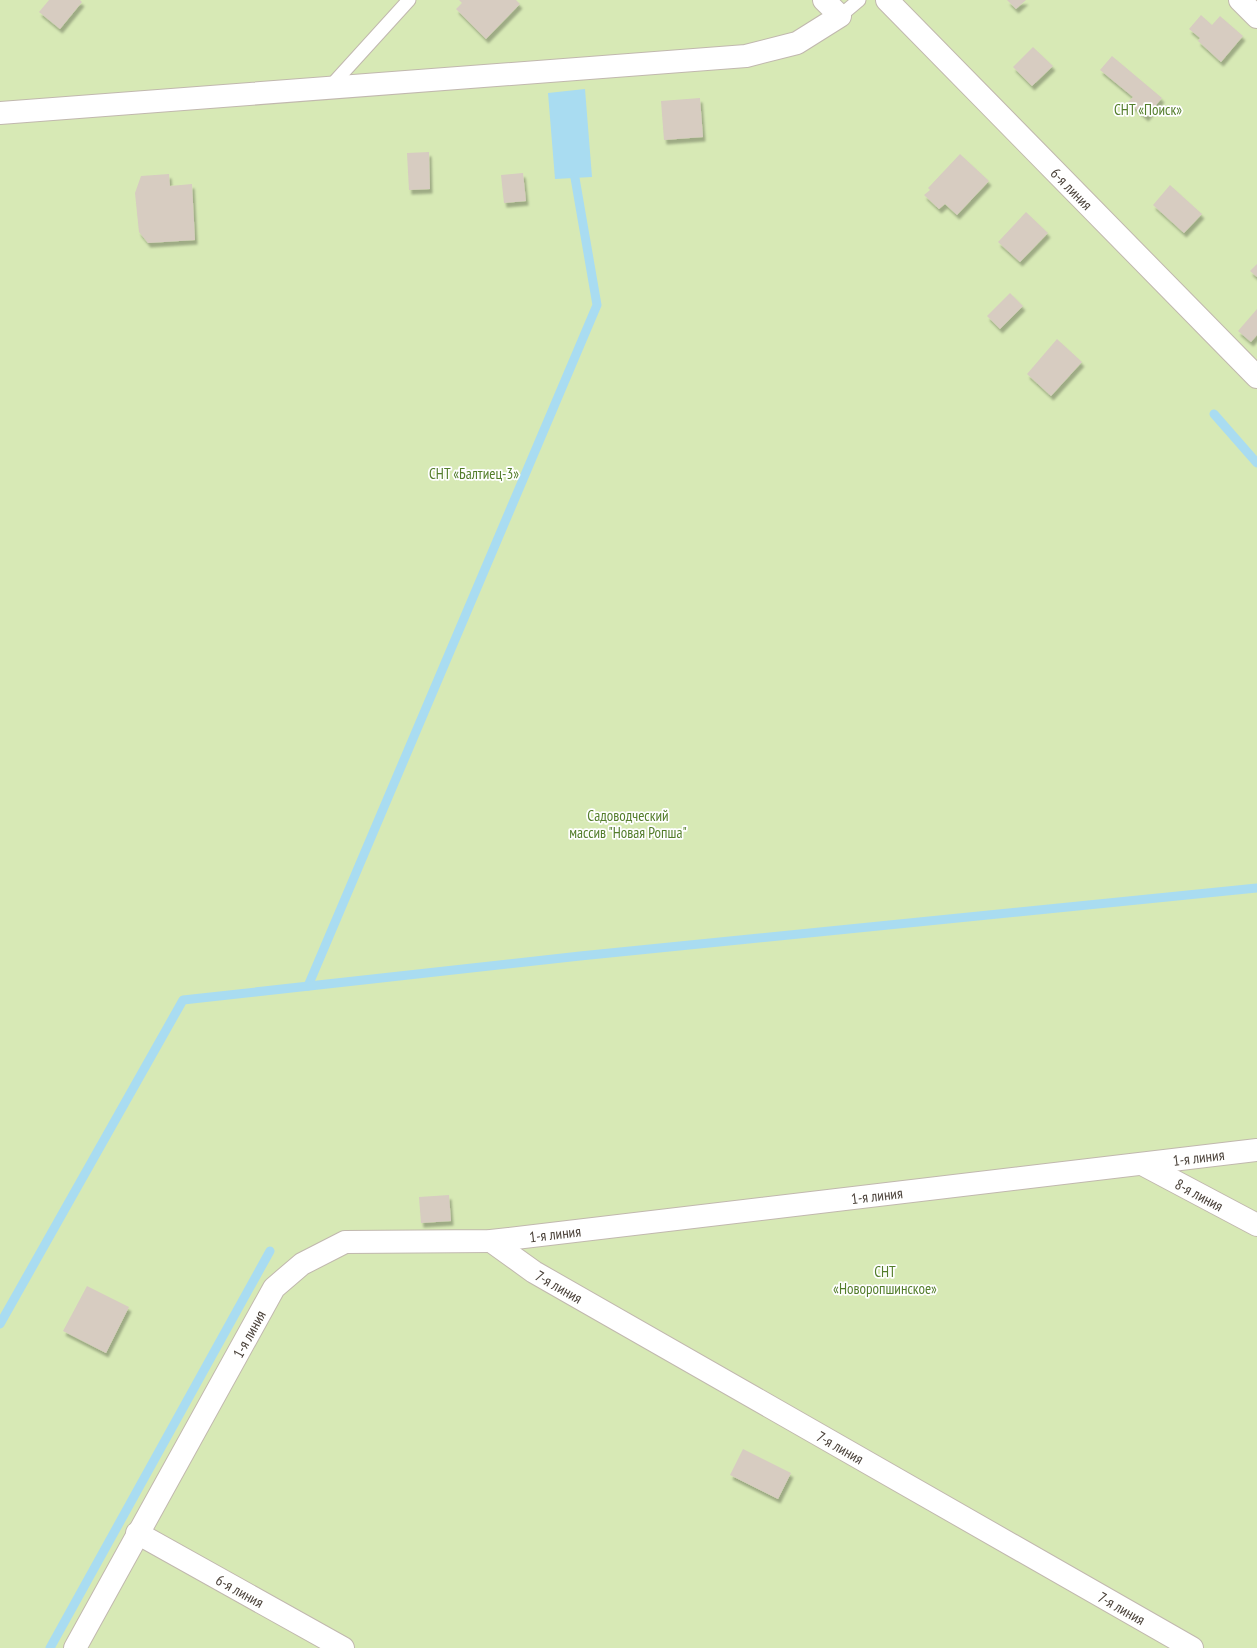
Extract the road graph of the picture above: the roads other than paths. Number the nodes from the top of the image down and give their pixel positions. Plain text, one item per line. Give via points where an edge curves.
1 (409, 0) edge
2 (824, 0) edge
3 (859, 0) edge
4 (887, 0) edge
5 (1240, 0) edge
6 (840, 16) junction
7 (1257, 17) edge
8 (329, 88) junction
9 (0, 113) edge
10 (1257, 377) edge
11 (1257, 1150) edge
12 (1142, 1164) junction
13 (1257, 1225) edge
14 (491, 1241) junction
15 (137, 1534) junction
16 (75, 1648) edge
17 (343, 1648) edge
18 (1192, 1648) edge

1 - 8 lane
2 - 6 street
3 - 6 lane
4 - 10 street, 6-я линия
5 - 7 street
6 - 8 street via 797,43 746,56
8 - 9 street
11 - 12 street, 1-я линия
12 - 13 street, 8-я линия
12 - 14 street, 1-я линия
14 - 15 street, 1-я линия via 345,1242 302,1264 274,1288
14 - 18 street, 7-я линия via 534,1272
15 - 16 street, 1-я линия
15 - 17 street, 6-я линия

